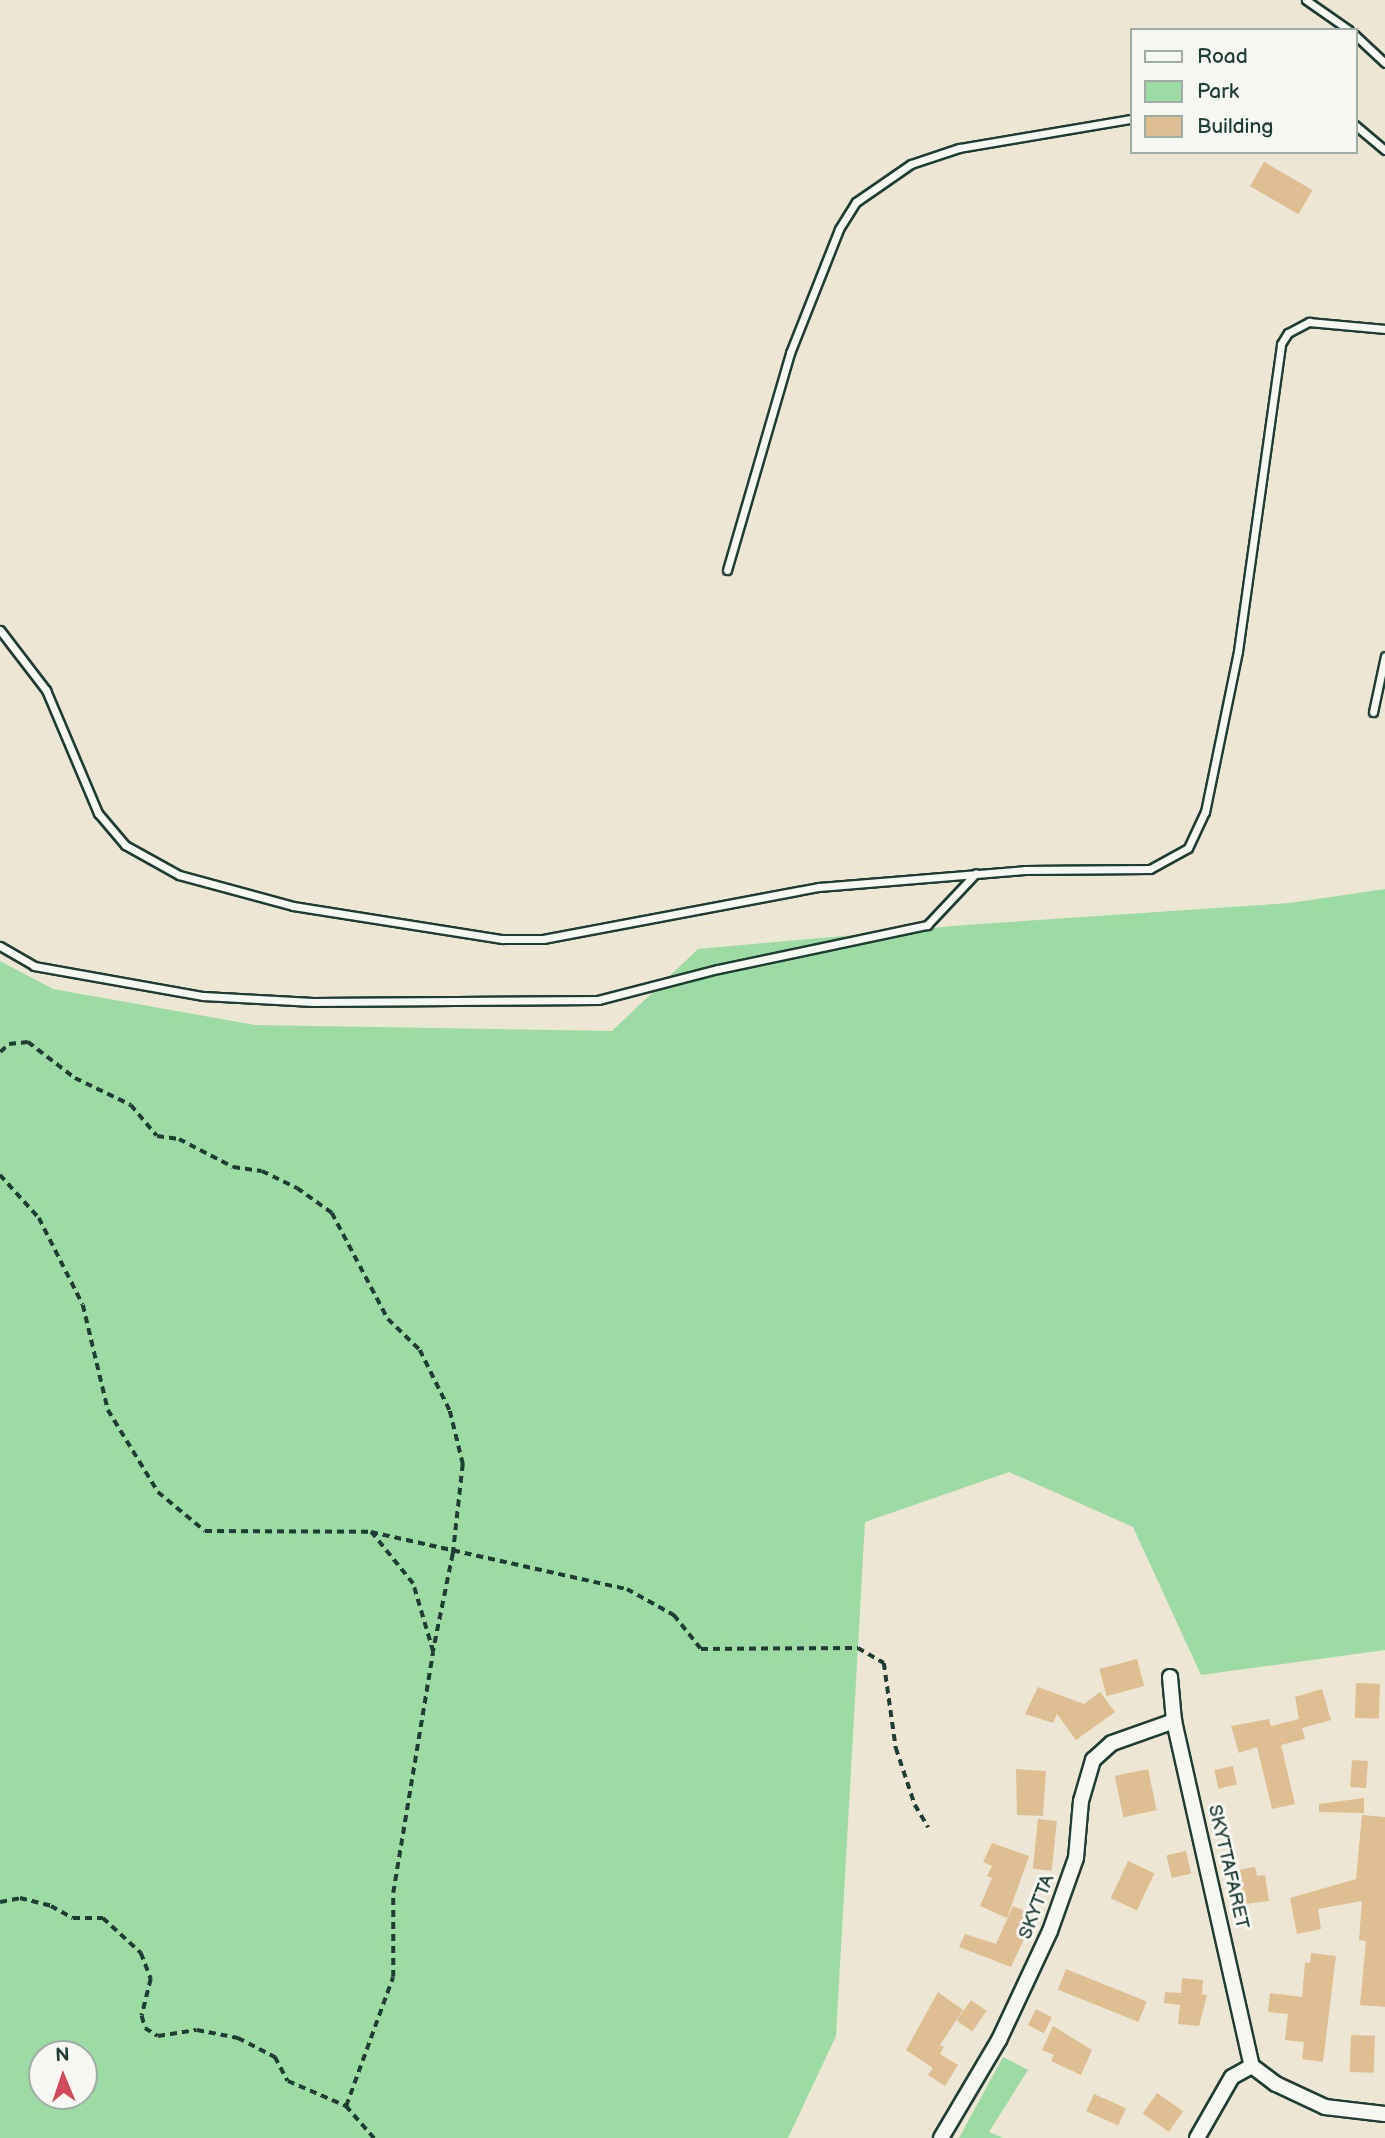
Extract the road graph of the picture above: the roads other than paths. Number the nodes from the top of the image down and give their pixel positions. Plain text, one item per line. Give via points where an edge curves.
1 (1306, 0) edge
2 (1346, 28) edge
3 (1357, 37) edge
4 (1385, 63) edge
5 (1130, 118) edge
6 (1357, 127) edge
7 (1385, 150) edge
8 (1385, 329) edge
9 (727, 570) dead end
10 (0, 630) edge
11 (1385, 656) edge
12 (1373, 712) dead end
13 (977, 873) junction
14 (0, 946) edge
15 (1170, 1677) dead end
16 (1174, 1721) junction
17 (1252, 2066) junction
18 (1385, 2114) edge
19 (941, 2138) edge
20 (1198, 2138) edge

1 - 2 lane
3 - 4 lane
5 - 9 lane via 959,148 911,164 856,202 839,229 790,353
6 - 7 lane
8 - 13 lane via 1309,322 1297,326 1281,344 1238,651 1205,811 1188,848 1169,862 1139,870
10 - 13 lane via 46,690 98,813 125,845 179,875 293,906 478,936 543,939 749,897
11 - 12 lane
13 - 14 lane via 927,925 718,969 598,1000 313,1002 203,996 34,967
15 - 16 street, SKYTTAFARET
16 - 17 street, SKYTTAFARET
16 - 19 street, SKYTTA via 1112,1743 1093,1760 1081,1801 1076,1858 1051,1931 999,2040
17 - 18 street via 1276,2084 1325,2107
17 - 20 street via 1232,2077

